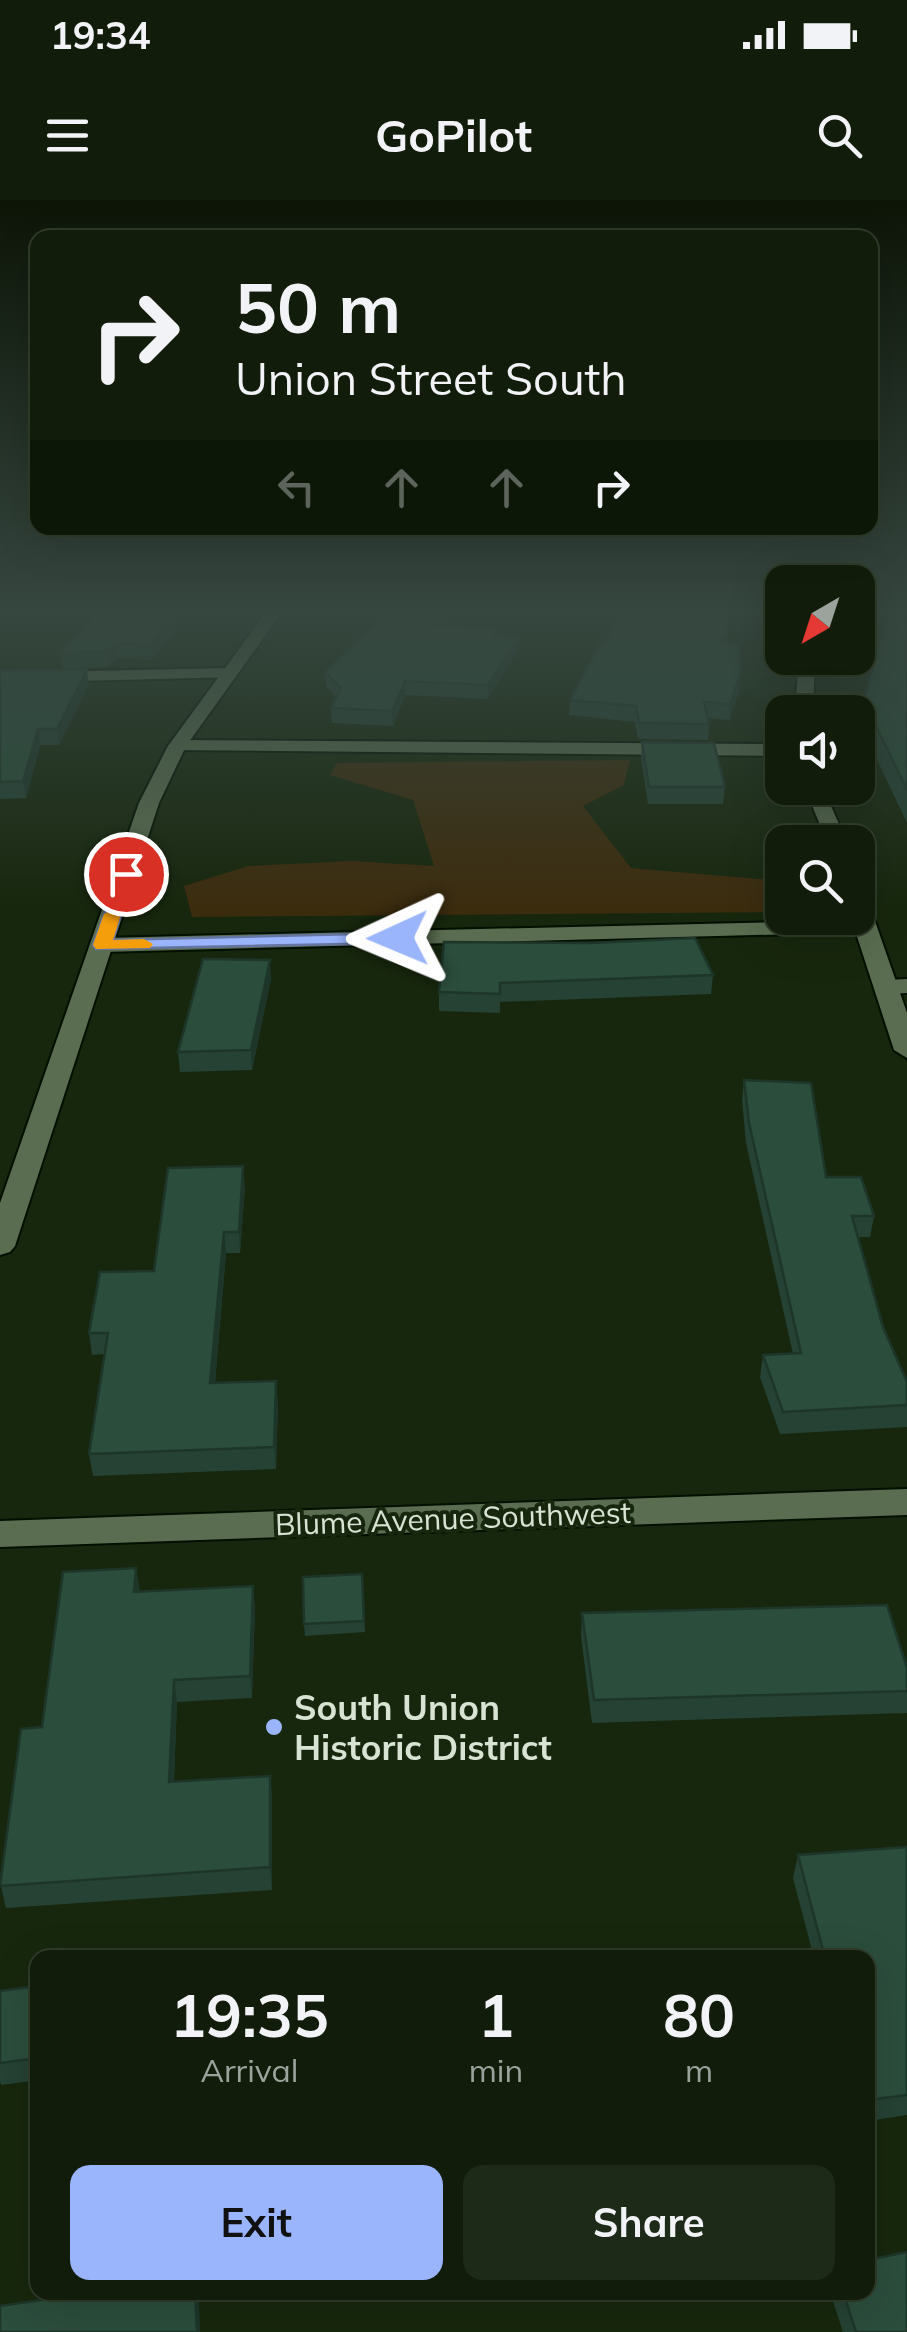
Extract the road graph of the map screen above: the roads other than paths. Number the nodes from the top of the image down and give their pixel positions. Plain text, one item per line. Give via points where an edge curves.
1 (202, 710) edge
2 (177, 746) junction
3 (765, 750) edge
4 (765, 919) edge
5 (871, 935) edge
6 (102, 945) junction
7 (896, 987) edge
8 (907, 1050) edge
9 (0, 1246) edge
10 (907, 1502) edge
11 (0, 1534) edge

1 - 2 street
2 - 3 street
2 - 6 street via 149,803
4 - 6 street
5 - 7 street
6 - 9 street
7 - 8 street
10 - 11 street, Blume Avenue Southwest

